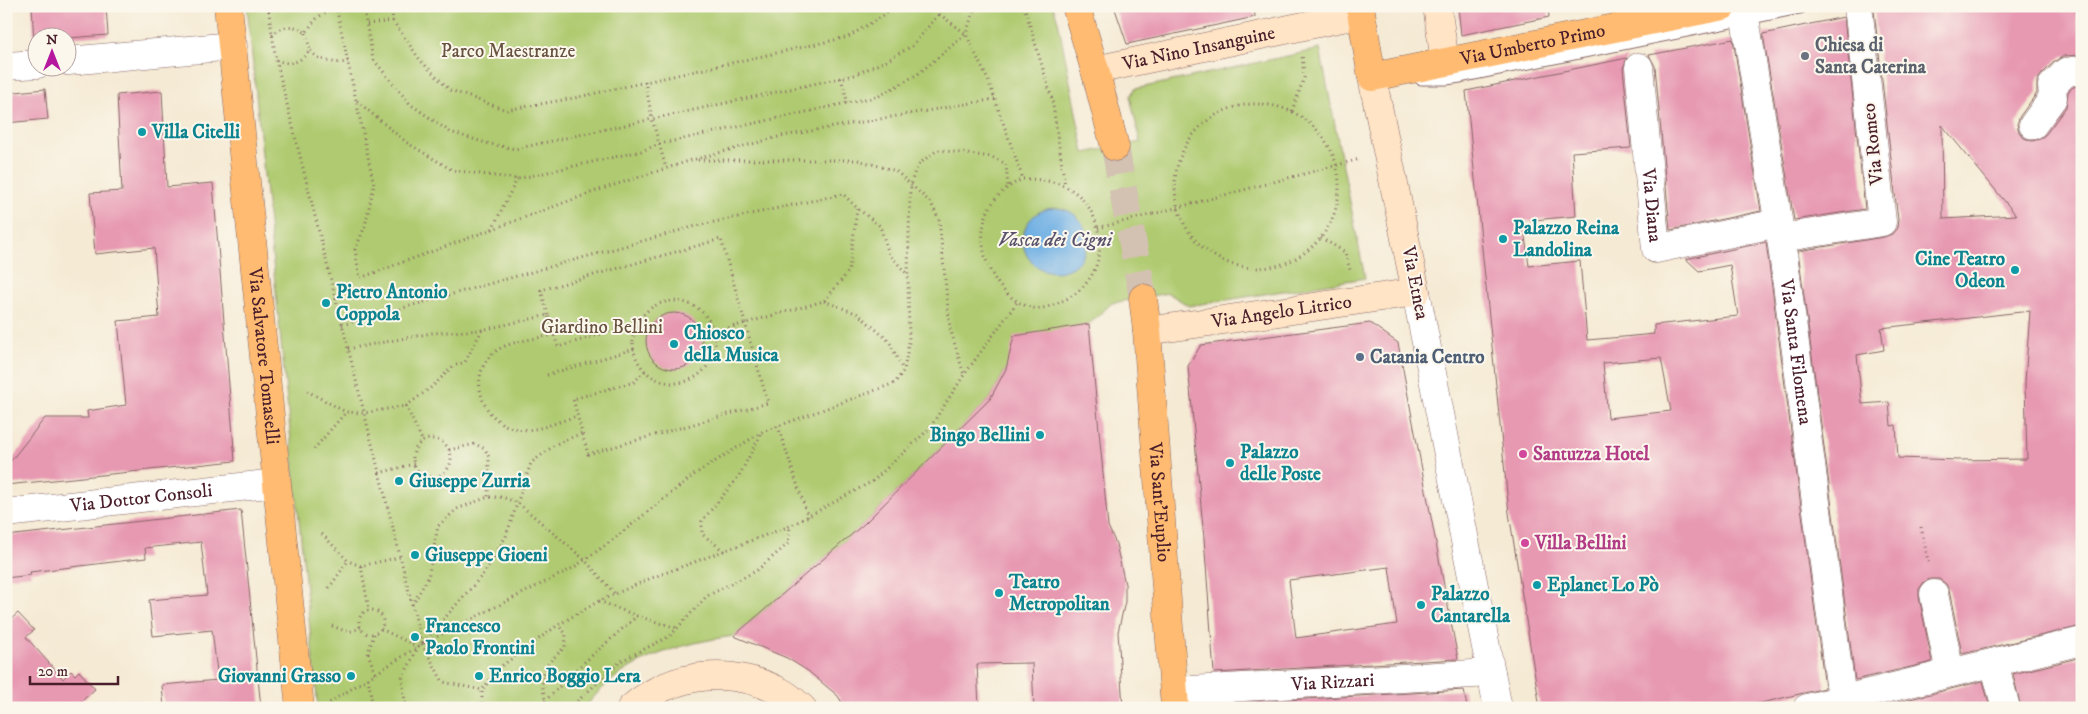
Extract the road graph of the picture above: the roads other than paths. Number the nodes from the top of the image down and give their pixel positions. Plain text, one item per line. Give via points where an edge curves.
1 (228, 6) edge
2 (1076, 6) edge
3 (1437, 6) edge
4 (1800, 6) edge
5 (1858, 6) edge
6 (1361, 10) edge
7 (1737, 10) edge
8 (233, 46) junction
9 (78, 60) edge
10 (1445, 62) junction
11 (28, 65) edge
12 (6, 66) edge
13 (1639, 67) dead end
14 (1095, 70) junction
15 (2082, 70) edge
16 (1372, 77) junction
17 (2033, 125) dead end
18 (1115, 147) tunnel mouth
19 (1779, 230) junction
20 (1416, 292) junction
21 (1143, 298) tunnel mouth
22 (1147, 331) junction
23 (276, 483) junction
24 (6, 513) edge
25 (1934, 594) road end
26 (2082, 641) edge
27 (1994, 663) junction
28 (1491, 673) junction
29 (1950, 673) junction
30 (1175, 700) edge
31 (1822, 705) edge
32 (300, 708) edge
33 (631, 708) edge
34 (802, 708) edge
35 (1498, 708) edge
36 (2006, 708) edge

1 - 8 main road, Via Salvatore Tomaselli
2 - 14 main road
3 - 10 street
4 - 7 lane
5 - 19 street, Via Romeo via 1882,222
6 - 14 street, Via Nino Insanguine
6 - 16 main road, Via Etnea
7 - 10 main road, Via Umberto Primo
7 - 16 lane via 1446,77
7 - 19 street, Via Santa Filomena
8 - 9 street
8 - 23 main road, Via Salvatore Tomaselli
10 - 16 main road, Via Umberto Primo
11 - 12 street
13 - 19 street, Via Diana via 1656,249
14 - 18 main road
15 - 17 street via 2066,72 2052,86 2053,98
16 - 20 street, Via Etnea
19 - 31 street, Via Santa Filomena
20 - 22 street, Via Angelo Litrico
20 - 28 street, Via Etnea
21 - 22 main road, Via Sant'Euplio
22 - 30 main road, Via Sant'Euplio
23 - 24 street, Via Dottor Consoli
23 - 32 main road, Via Salvatore Tomaselli
25 - 29 street
26 - 27 street
27 - 29 street
27 - 36 street
28 - 30 street, Via Rizzari
28 - 35 street, Via Etnea
29 - 31 street
33 - 34 street via 645,696 667,685 714,675 749,679 782,692

